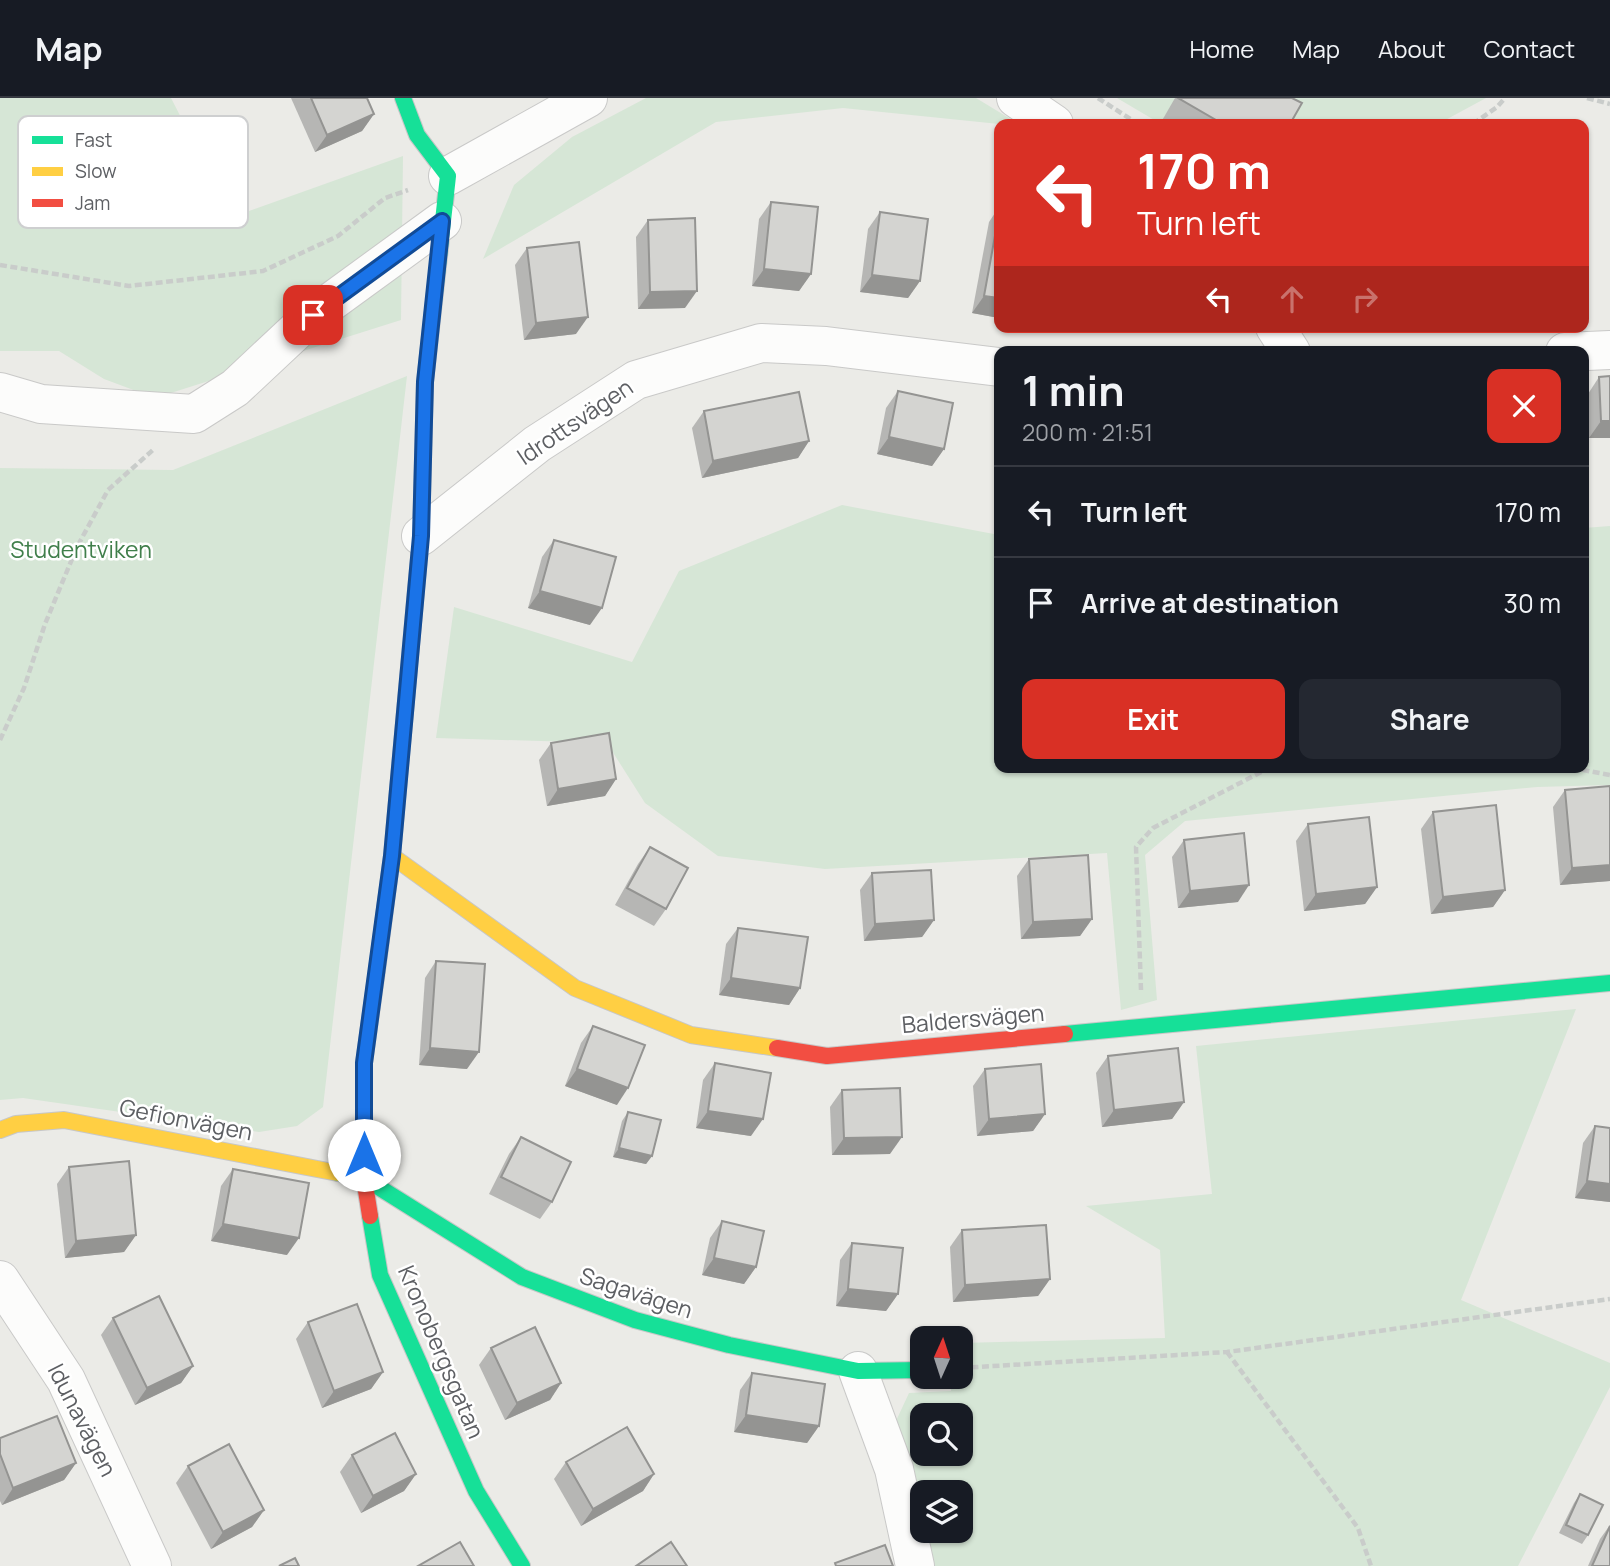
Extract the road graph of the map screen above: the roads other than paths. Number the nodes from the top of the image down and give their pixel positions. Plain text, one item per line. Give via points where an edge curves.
1 (403, 98) edge
2 (588, 98) edge
3 (1016, 98) edge
4 (1047, 119) edge
5 (448, 176) junction
6 (442, 221) junction
7 (1610, 350) edge
8 (1589, 351) edge
9 (994, 366) edge
10 (0, 391) edge
11 (421, 536) junction
12 (392, 856) junction
13 (1610, 983) edge
14 (0, 1130) edge
15 (364, 1178) junction
16 (0, 1280) edge
17 (910, 1370) edge
18 (858, 1371) junction
19 (152, 1566) edge
20 (522, 1566) edge
21 (915, 1566) edge

1 - 5 street via 417,135
2 - 5 street
3 - 4 street
5 - 6 street, Kronobergsgatan
6 - 10 street via 313,315 235,388 194,414 41,404
6 - 11 street, Kronobergsgatan via 425,382
7 - 8 street
9 - 11 street, Idrottsvägen via 761,343 698,361 636,380 537,444
11 - 12 street, Kronobergsgatan
12 - 13 street, Baldersvägen via 575,988 691,1035 827,1056
12 - 15 street, Kronobergsgatan via 364,1063
14 - 15 street, Gefionvägen via 64,1120
15 - 18 street, Sagavägen via 522,1277 635,1320
15 - 20 street, Kronobergsgatan via 380,1275 476,1491
16 - 19 street, Idunavägen via 66,1380
17 - 18 street, Sagavägen
18 - 21 street via 894,1469

